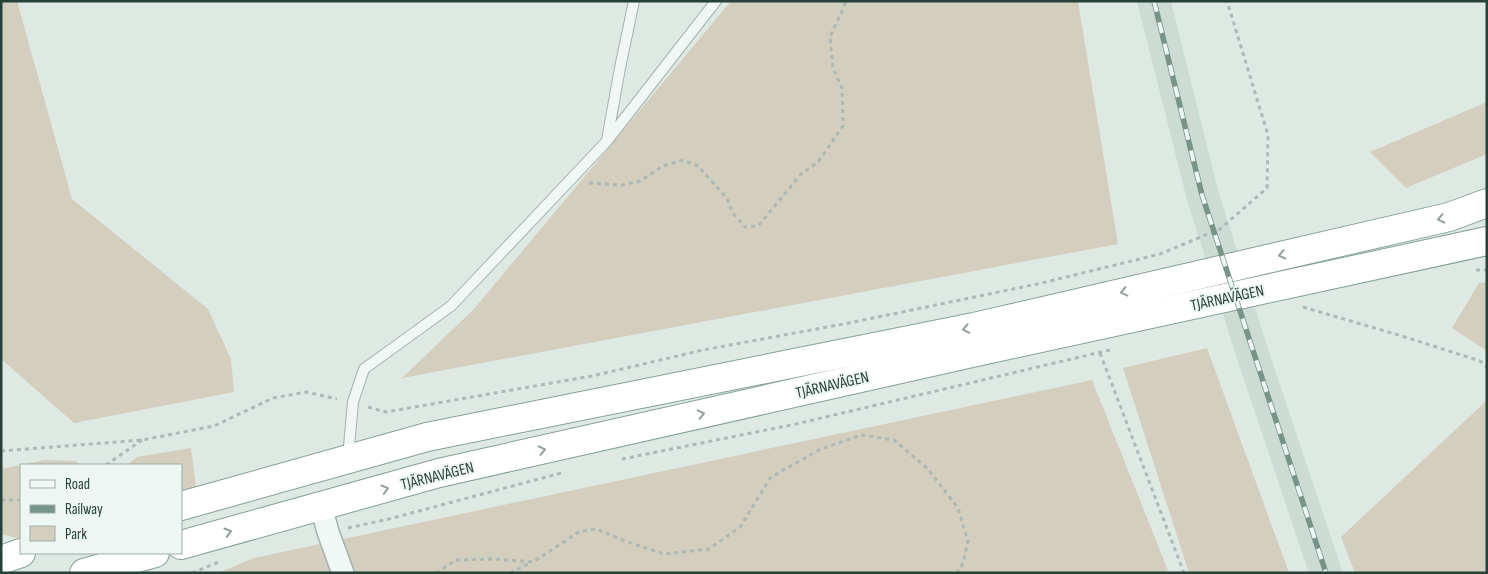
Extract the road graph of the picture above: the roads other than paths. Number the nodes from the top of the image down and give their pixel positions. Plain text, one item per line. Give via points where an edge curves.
1 (634, 1) edge
2 (716, 1) edge
3 (607, 141) junction
4 (1487, 203) edge
5 (1487, 240) edge
6 (348, 458) junction
7 (182, 506) edge
8 (321, 506) junction
9 (182, 546) edge
10 (20, 553) edge
11 (151, 554) edge
12 (1, 560) edge
13 (84, 573) edge
14 (343, 573) edge

1 - 3 lane
2 - 3 lane
3 - 6 lane via 451,306 364,369 353,402
4 -> 6 highway, TJÄRNAVÄGEN via 1450,217 974,327 427,437
8 -> 5 highway, TJÄRNAVÄGEN via 439,473
6 - 7 highway, TJÄRNAVÄGEN
9 -> 8 highway, TJÄRNAVÄGEN
8 - 14 street
10 - 12 highway
11 - 13 highway

